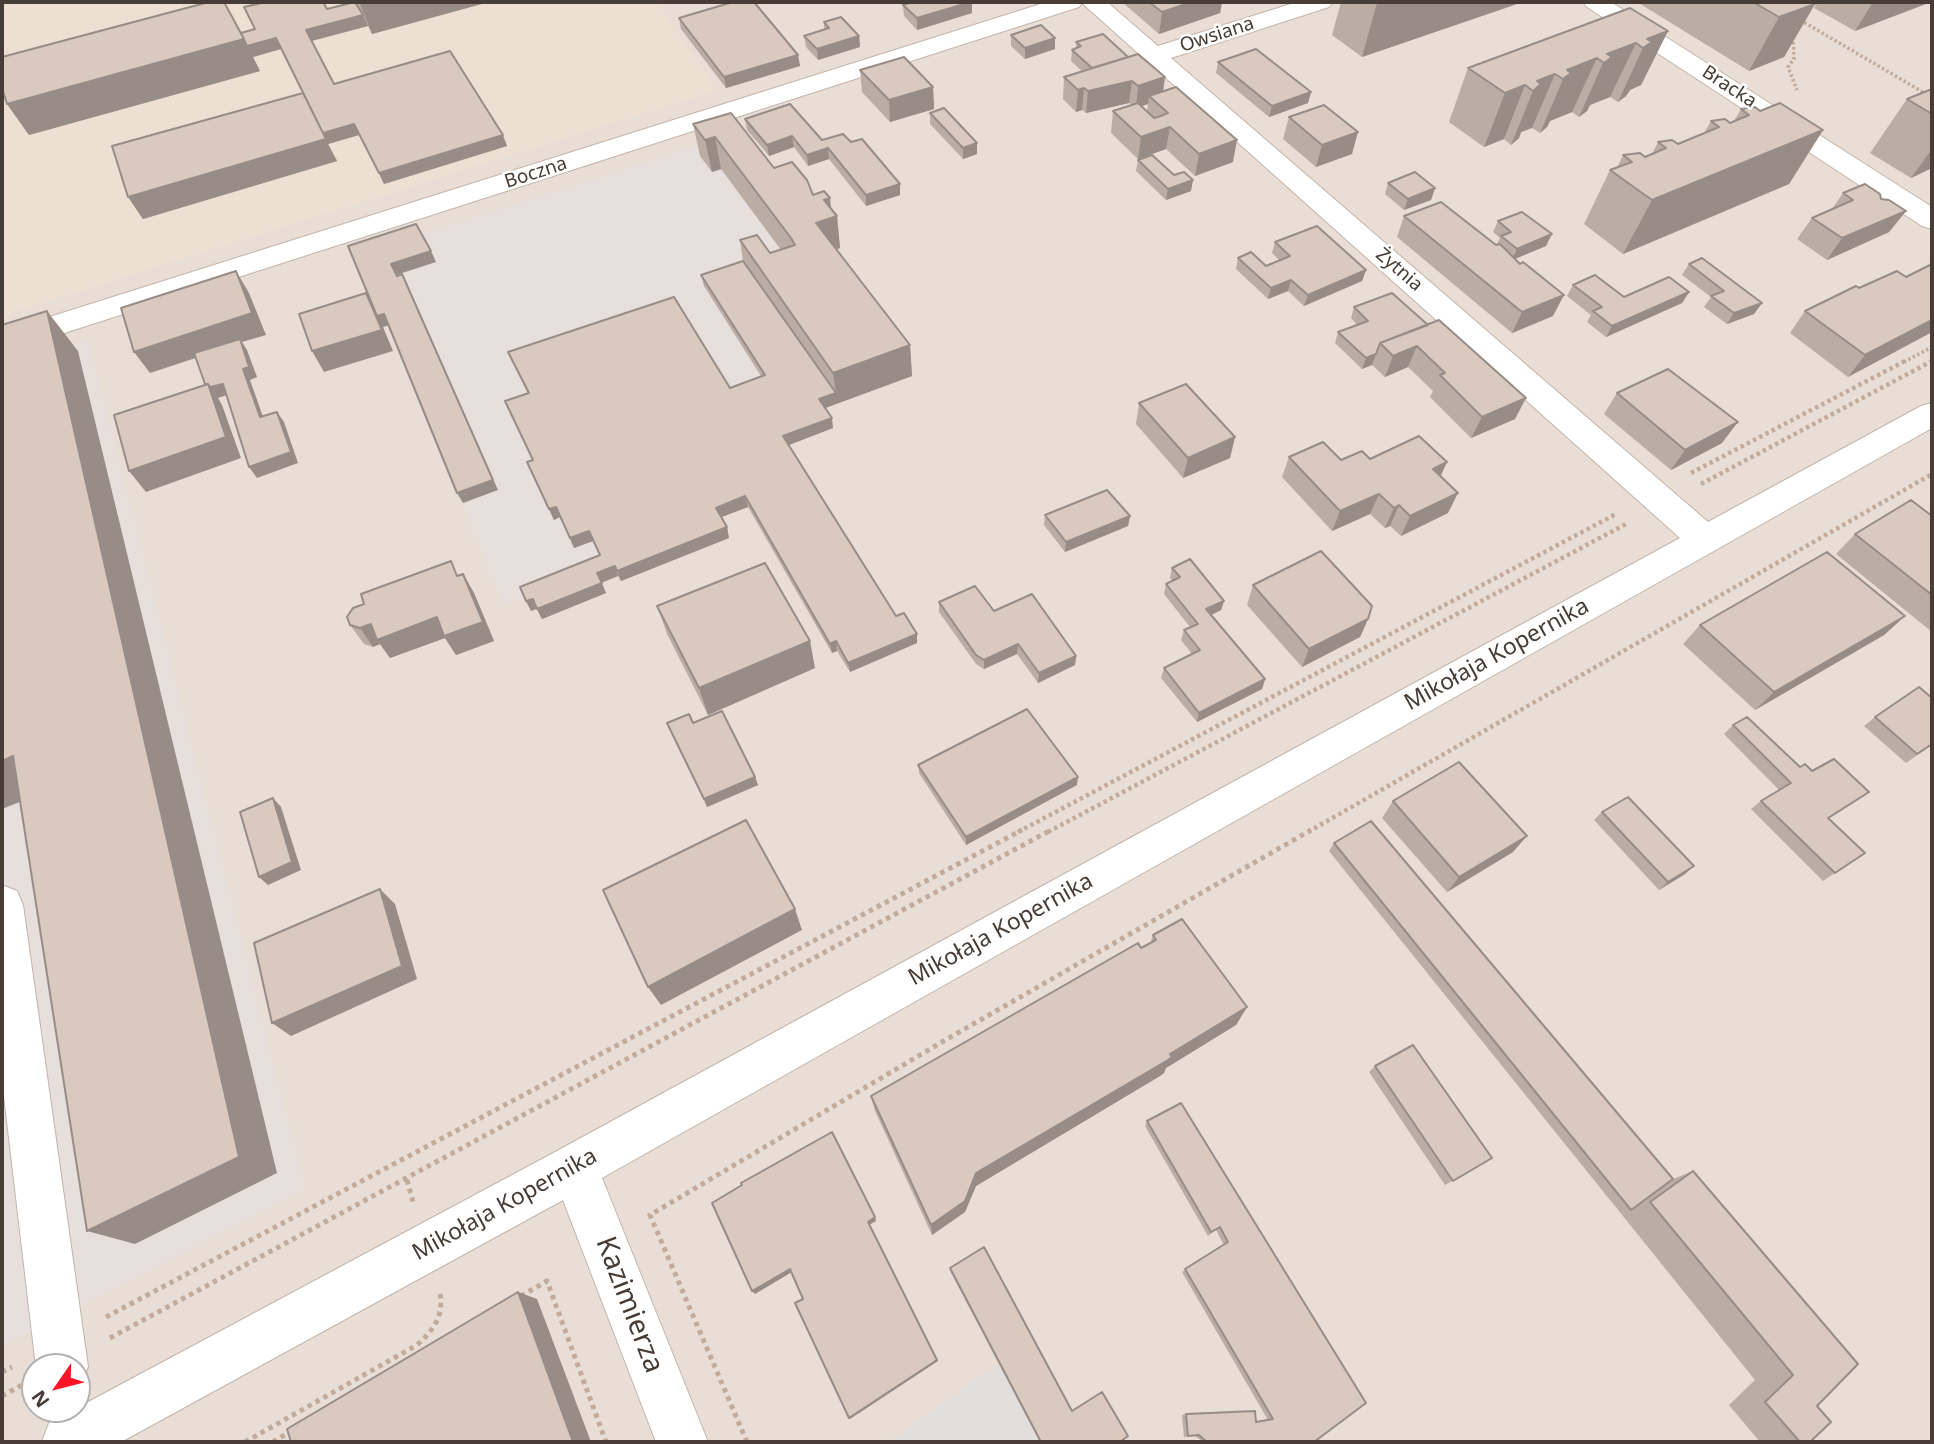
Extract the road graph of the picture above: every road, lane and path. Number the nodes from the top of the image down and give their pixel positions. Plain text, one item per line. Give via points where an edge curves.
1 (1071, 2) edge
2 (1093, 2) edge
3 (1321, 2) edge
4 (1595, 2) edge
5 (1792, 15) edge
6 (1793, 26) edge
7 (1154, 55) junction
8 (1929, 96) edge
9 (1800, 100) dead end
10 (1932, 220) edge
11 (2, 343) edge
12 (1932, 347) edge
13 (1932, 360) edge
14 (1932, 414) edge
15 (1932, 474) edge
16 (1658, 499) junction
17 (1704, 539) junction
18 (2, 905) edge
19 (574, 1168) junction
20 (511, 1302) edge
21 (60, 1353) edge
22 (2, 1372) edge
23 (21, 1379) edge
24 (91, 1379) edge
25 (91, 1379) edge
26 (91, 1382) edge
27 (296, 1428) edge
28 (273, 1442) edge
29 (606, 1442) edge
30 (682, 1442) edge
31 (747, 1442) edge

1 - 11 street, Boczna
2 - 7 street, Żytnia
3 - 7 street, Owsiana
4 - 10 street, Bracka
5 - 8 path
6 - 9 path via 1794,59 1788,66
7 - 16 street, Żytnia
12 - 16 path
13 - 16 path
14 - 17 street, Mikołaja Kopernika
15 - 31 path via 942,1042 650,1215
16 - 17 street, Żytnia
16 - 24 path via 1074,818
16 - 25 path
17 - 19 street, Mikołaja Kopernika
18 - 21 street
19 - 26 street, Mikołaja Kopernika
19 - 30 street, Kazimierza
20 - 29 path via 547,1281
22 - 23 path
27 - 28 path

